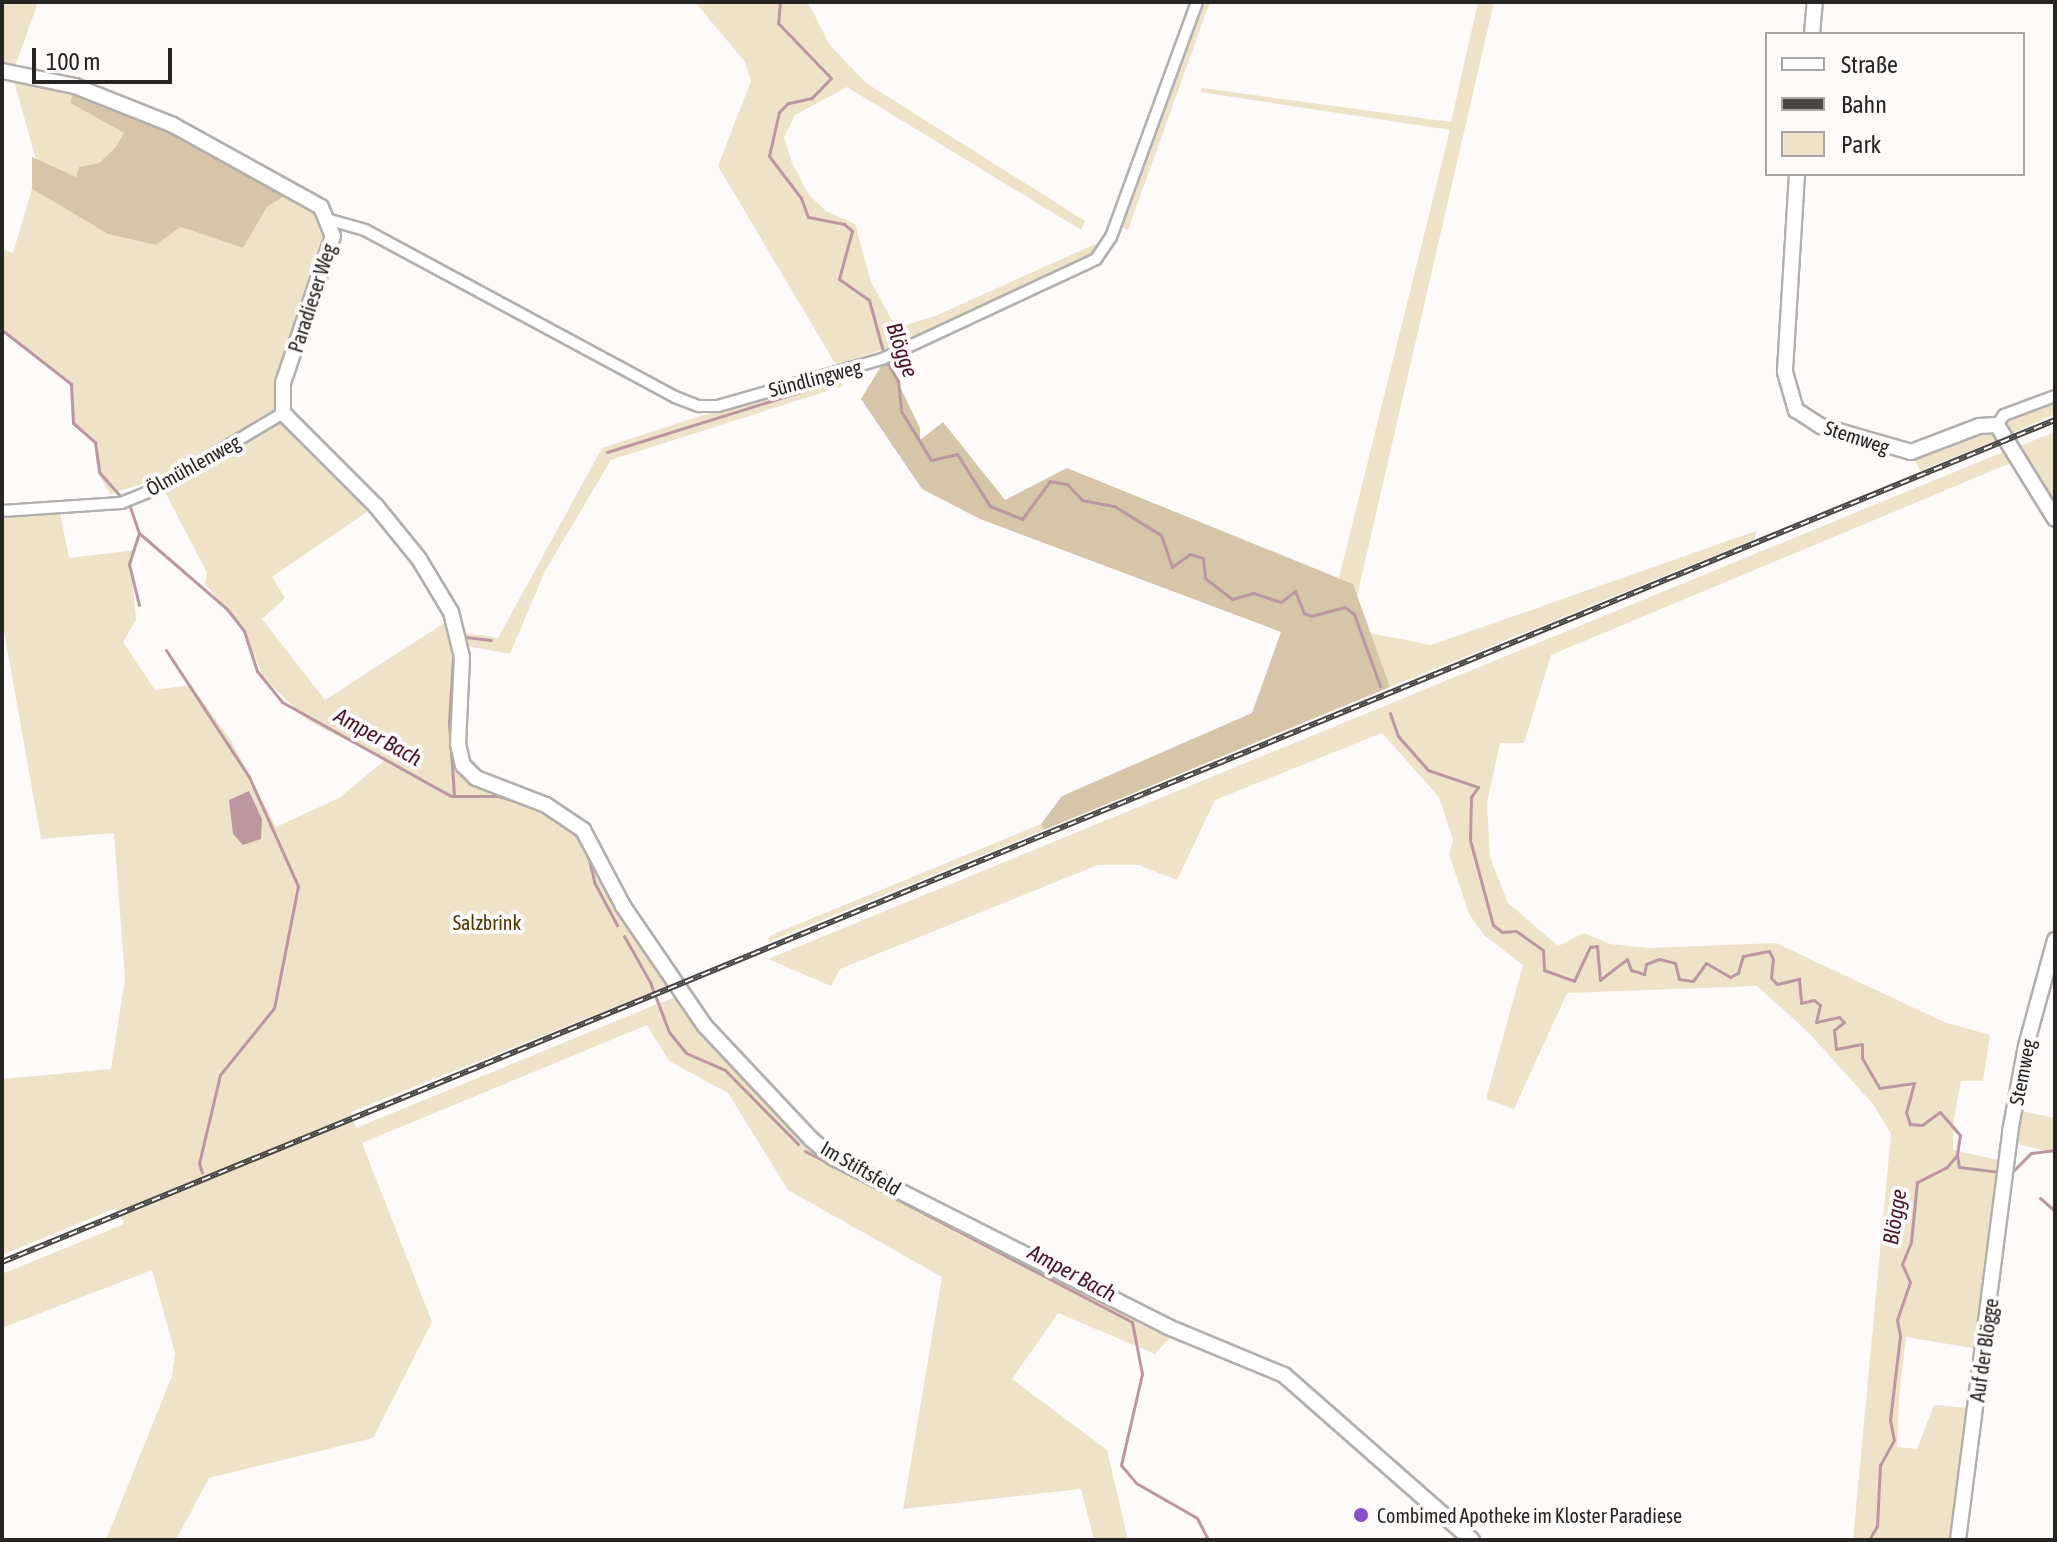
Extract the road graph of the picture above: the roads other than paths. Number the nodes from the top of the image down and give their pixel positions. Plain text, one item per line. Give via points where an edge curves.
1 (1197, 2) edge
2 (1815, 2) edge
3 (1812, 32) edge
4 (2, 71) edge
5 (1797, 176) edge
6 (330, 220) junction
7 (2055, 396) edge
8 (283, 413) junction
9 (1997, 425) junction
10 (2, 511) edge
11 (2055, 519) edge
12 (2055, 940) edge
13 (2006, 1159) joint
14 (1472, 1540) edge
15 (1958, 1540) edge

1 - 6 street, Sündlingweg via 1103,253 877,361 718,406 699,406 374,234
2 - 3 street
4 - 6 street, Paradieser Weg via 75,86 173,125 307,196
5 - 9 street, Stemweg via 1785,372 1786,391 1796,410 1821,426 1911,452 1979,426
6 - 8 street, Paradieser Weg via 333,236 283,383
7 - 9 street via 2004,415
8 - 10 street, Ölmühlenweg via 126,501
8 - 14 street, Im Stiftsfeld via 376,506 419,559 458,628 458,744 463,765 476,778 546,805 583,830 623,906 705,1026 811,1139 834,1158 1168,1327 1284,1375
9 - 11 street
12 - 13 street, Stemweg via 2026,1046
13 - 15 street, Auf der Blögge

